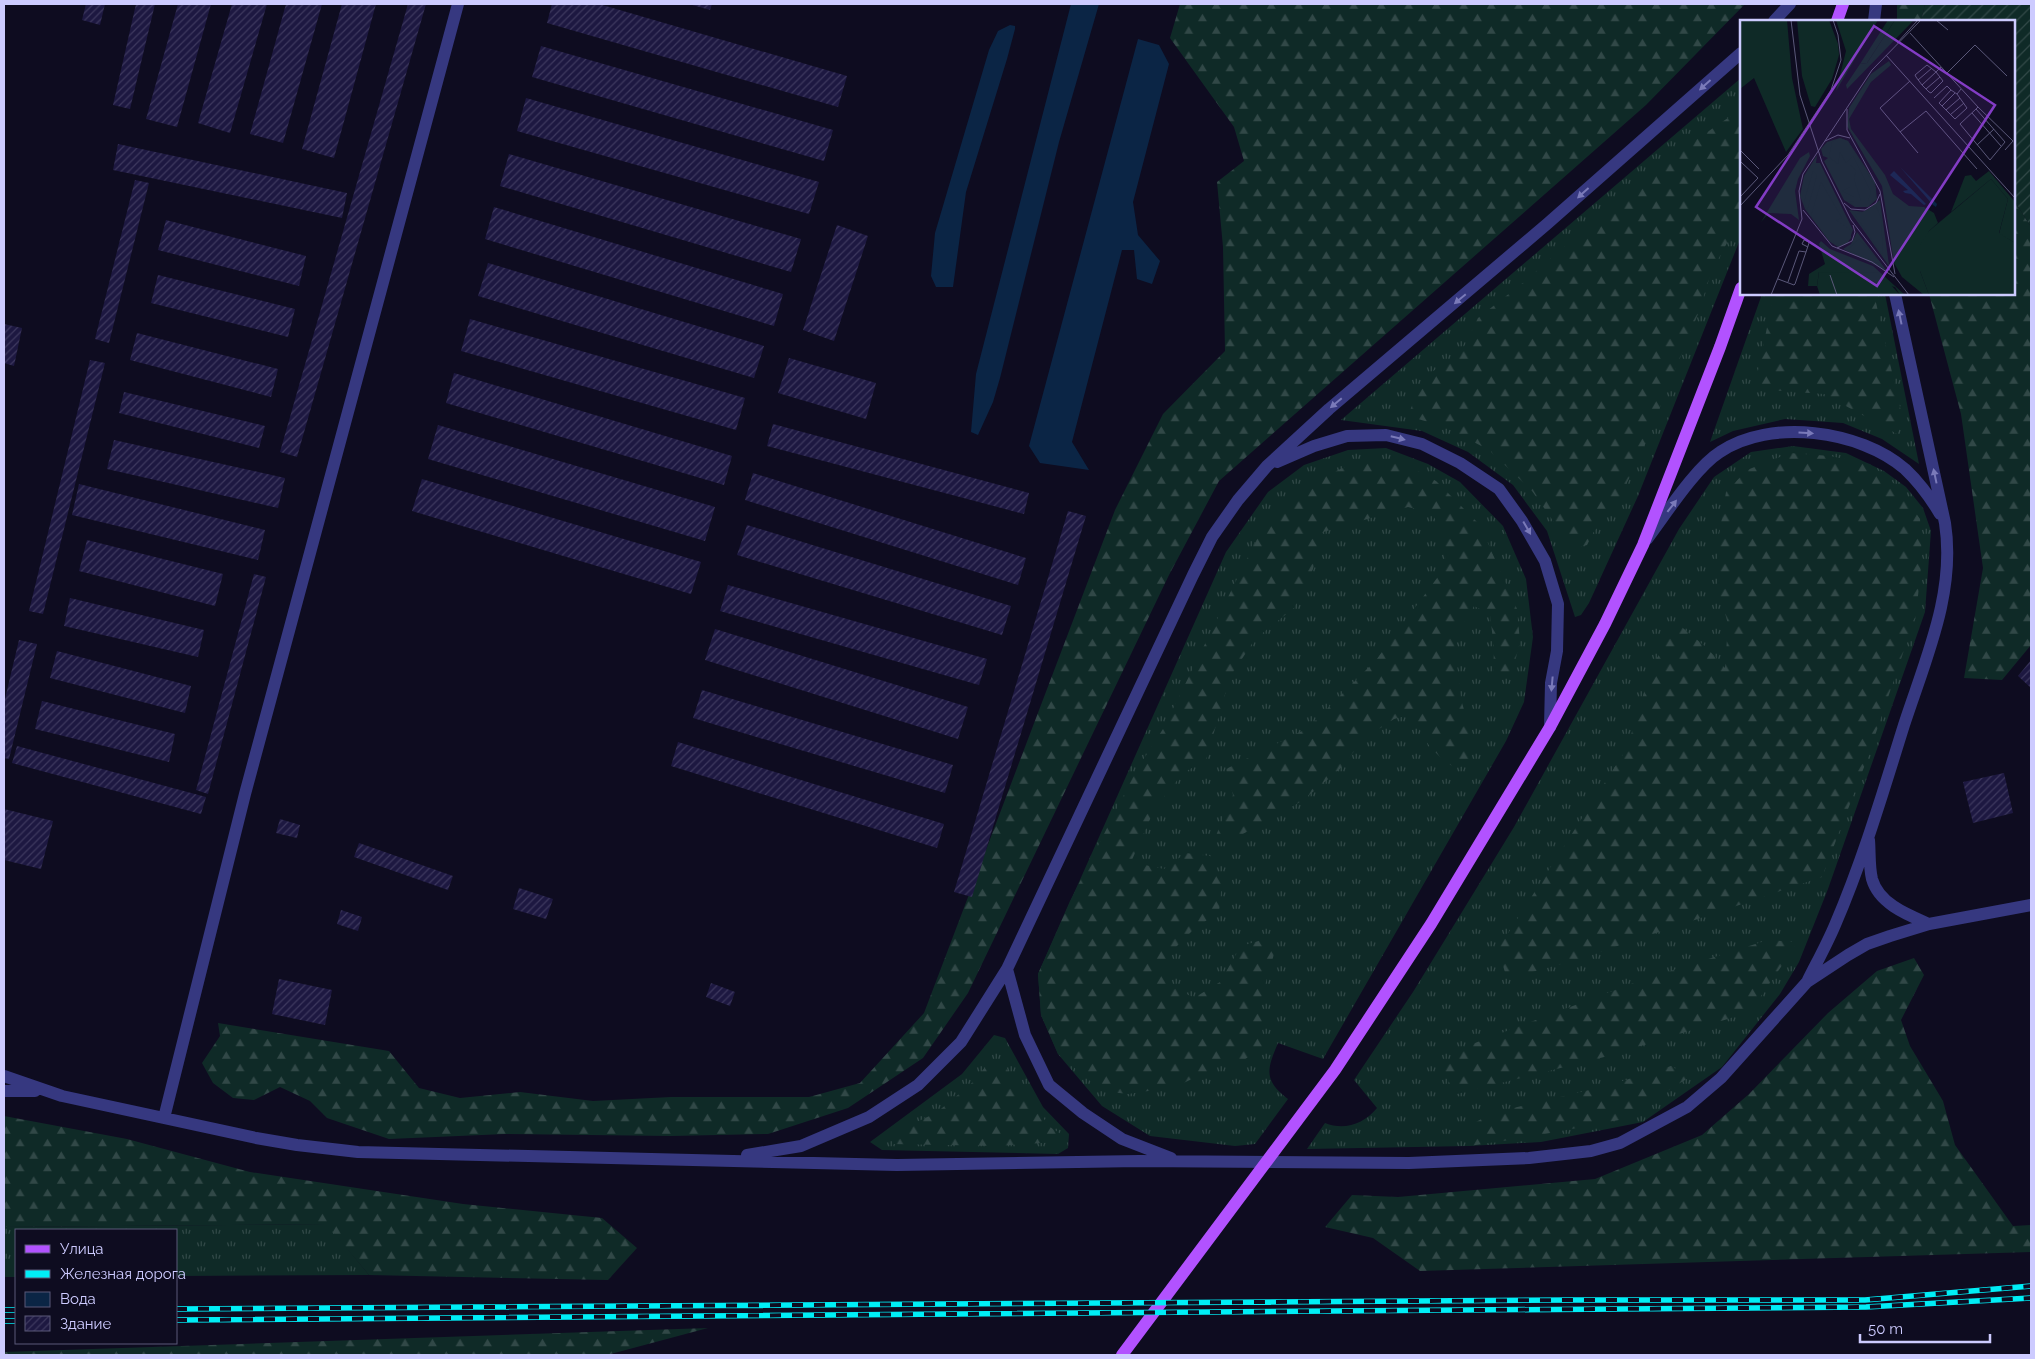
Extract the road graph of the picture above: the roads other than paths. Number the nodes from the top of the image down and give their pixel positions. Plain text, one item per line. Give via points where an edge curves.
1 (458, 4) edge
2 (1790, 4) edge
3 (1843, 4) edge
4 (1876, 4) edge
5 (1775, 20) edge
6 (1836, 20) edge
7 (1874, 20) edge
8 (1740, 54) edge
9 (1740, 291) edge
10 (1895, 295) edge
11 (1267, 466) junction
12 (1945, 523) junction
13 (1643, 545) junction
14 (1550, 728) junction
15 (1869, 835) junction
16 (2031, 905) edge
17 (1929, 924) junction
18 (1007, 969) junction
19 (1807, 982) junction
20 (4, 1076) edge
21 (4, 1091) edge
22 (45, 1092) junction
23 (164, 1118) junction
24 (723, 1160) junction
25 (1179, 1161) junction
26 (1122, 1355) edge

1 - 23 street via 245,794
2 - 5 street
3 - 6 main road
4 - 7 street
8 -> 11 street
9 - 13 main road
12 -> 10 street
11 -> 14 street via 1347,436 1386,435 1422,444 1460,463 1499,489 1545,561 1558,604
11 - 18 street via 1212,537
13 -> 12 street via 1707,462 1721,451 1745,440 1786,432 1829,435 1885,457 1904,468 1919,483
12 - 15 street via 1948,564 1938,620
13 - 14 main road
14 - 26 main road via 1431,924 1335,1070
15 - 17 street via 1872,880 1885,900
15 - 19 street via 1835,925
16 - 17 street
17 - 19 street via 1867,944
18 - 24 street via 961,1042 918,1085 869,1117 801,1146
18 - 25 street via 1025,1035 1049,1085 1122,1139
19 - 25 street via 1721,1078 1687,1107 1620,1143 1591,1151 1529,1158 1409,1163
20 - 22 street
21 - 22 street
22 - 23 street
23 - 24 street via 297,1145 358,1152
24 - 25 street via 897,1165

